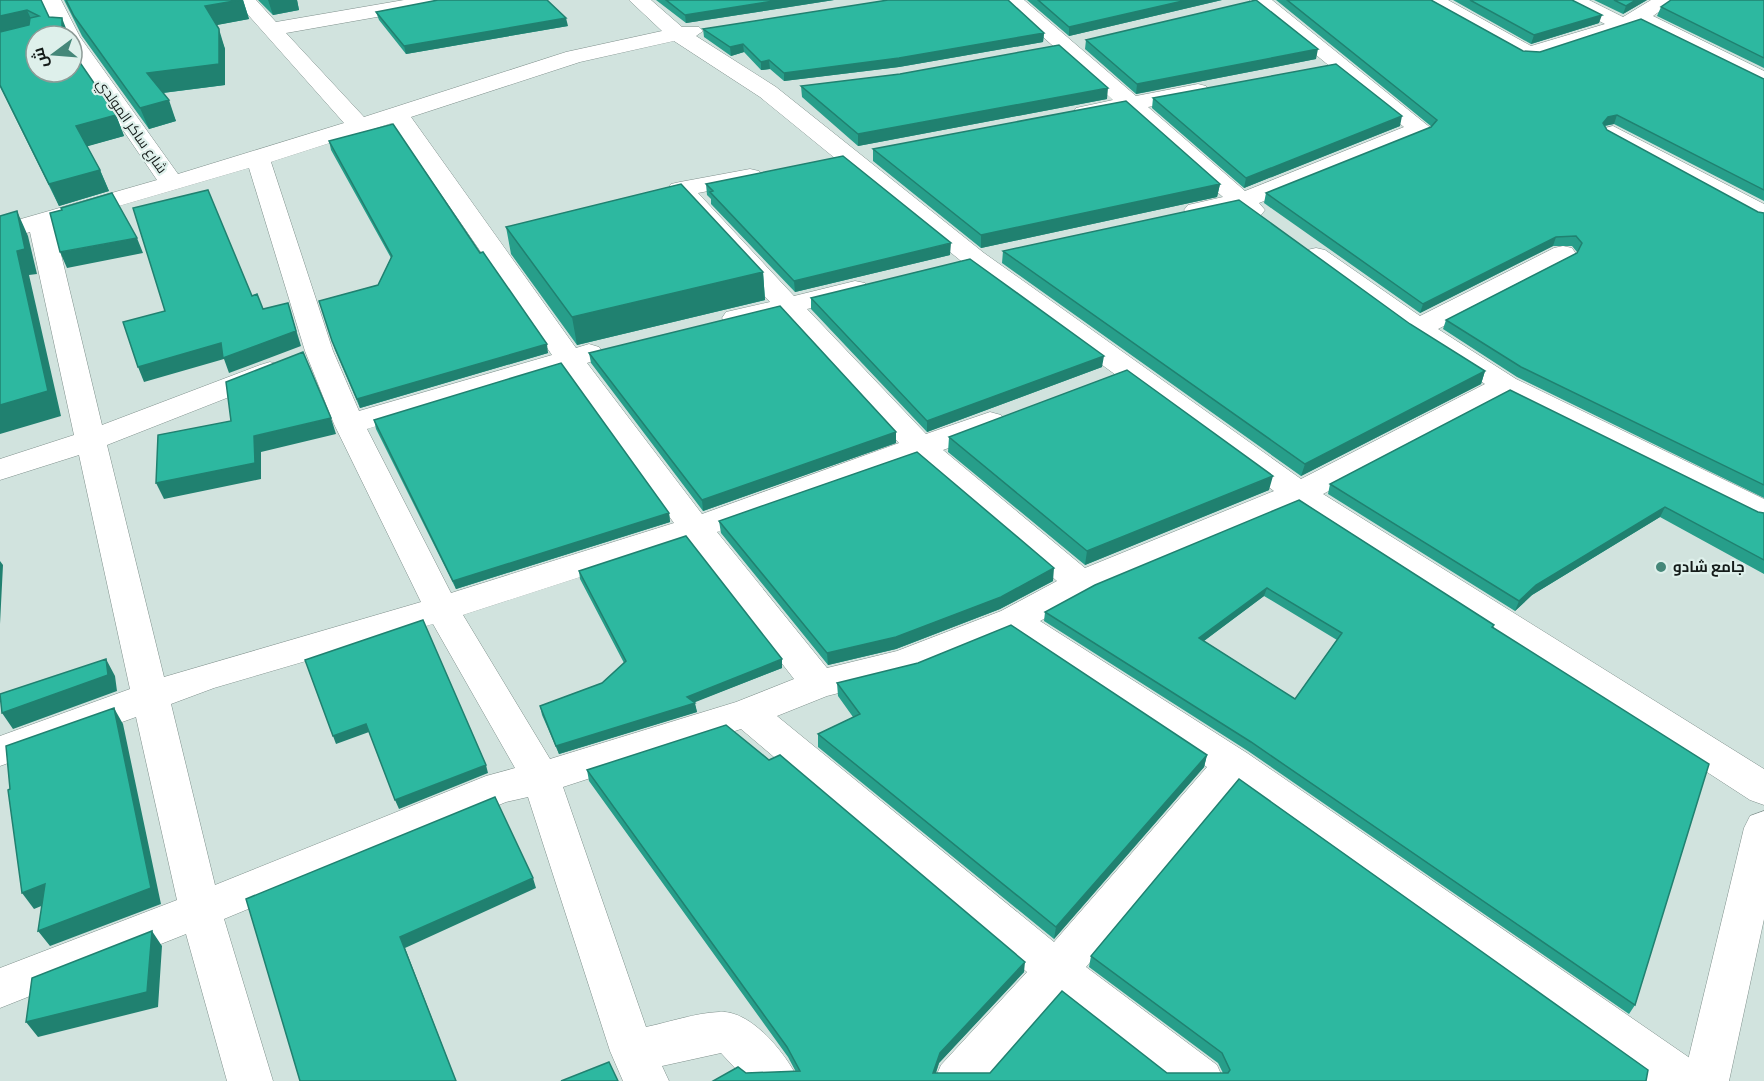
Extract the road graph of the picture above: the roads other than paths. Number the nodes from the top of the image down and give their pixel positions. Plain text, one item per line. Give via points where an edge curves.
1 (51, 0) edge
2 (245, 0) edge
3 (439, 0) edge
4 (639, 0) edge
5 (1012, 0) edge
6 (1258, 0) edge
7 (1433, 0) edge
8 (1573, 0) edge
9 (1665, 0) edge
10 (1236, 5) edge
11 (1630, 21) junction
12 (59, 24) edge
13 (711, 28) edge
14 (272, 29) junction
15 (676, 33) junction
16 (1076, 43) junction
17 (1035, 52) edge
18 (84, 64) edge
19 (1337, 64) junction
20 (1314, 68) edge
21 (1764, 80) edge
22 (1221, 86) edge
23 (1129, 104) junction
24 (397, 114) junction
25 (1059, 117) edge
26 (359, 124) junction
27 (1613, 133) edge
28 (883, 151) edge
29 (258, 158) junction
30 (848, 158) junction
31 (814, 164) edge
32 (770, 172) edge
33 (172, 183) junction
34 (1240, 201) junction
35 (1764, 214) edge
36 (1171, 216) edge
37 (40, 222) junction
38 (0, 233) edge
39 (1010, 252) edge
40 (1563, 254) dead end
41 (975, 259) junction
42 (942, 267) edge
43 (875, 284) edge
44 (787, 306) junction
45 (706, 325) edge
46 (1418, 328) junction
47 (615, 347) edge
48 (319, 351) junction
49 (569, 358) junction
50 (1129, 370) junction
51 (1096, 382) edge
52 (1506, 385) junction
53 (1019, 411) edge
54 (349, 424) junction
55 (92, 439) junction
56 (921, 448) junction
57 (0, 470) edge
58 (1299, 493) junction
59 (1764, 512) edge
60 (695, 528) junction
61 (1081, 583) junction
62 (442, 609) junction
63 (1013, 620) junction
64 (819, 684) junction
65 (152, 696) junction
66 (747, 713) junction
67 (0, 751) edge
68 (1233, 764) junction
69 (541, 778) junction
70 (1764, 789) edge
71 (1764, 828) edge
72 (200, 910) junction
73 (1057, 970) junction
74 (0, 988) edge
75 (639, 1066) edge
76 (250, 1081) edge
77 (776, 1081) edge
78 (957, 1081) edge
79 (1201, 1081) edge
80 (1684, 1081) edge
81 (1706, 1081) edge

1 - 12 street, شارع ساكر المولدي
2 - 14 street
3 - 14 street
4 - 15 street
5 - 16 street
6 - 10 street
6 - 19 street
7 - 11 street via 1529,53
8 - 11 street
9 - 11 street
11 - 21 street
13 - 15 street
14 - 26 street
15 - 24 street via 574,57
15 - 30 street via 780,90
16 - 17 street
16 - 23 street
18 - 33 street, شارع ساكر المولدي
19 - 20 street
19 - 34 street via 1419,129
22 - 23 street
23 - 25 street
23 - 34 street
24 - 26 street
24 - 49 street via 497,238
26 - 29 street
27 - 35 street
28 - 30 street
29 - 33 street
29 - 48 street
30 - 31 street
30 - 41 street
32 - 44 street via 669,192
33 - 37 street
34 - 36 street
34 - 46 street
37 - 38 street
37 - 55 street
39 - 41 street
40 - 46 street
41 - 42 street
41 - 50 street
43 - 44 street
44 - 45 street
44 - 56 street
46 - 52 street
47 - 49 street
48 - 54 street
48 - 55 street
49 - 54 street
49 - 60 street
50 - 51 street
50 - 58 street
52 - 58 street
52 - 59 street
53 - 56 street
54 - 62 street
55 - 57 street
55 - 65 street
56 - 60 street
56 - 61 street
58 - 61 street
58 - 70 street
60 - 62 street
60 - 64 street
61 - 63 street
62 - 65 street via 205,676
62 - 69 street
63 - 64 street via 904,663
63 - 68 street
64 - 66 street
65 - 67 street
65 - 72 street
66 - 69 street
66 - 73 street
68 - 73 street
68 - 80 street
69 - 72 street via 500,787
69 - 75 street
71 - 81 street
72 - 74 street
72 - 76 street
73 - 78 street
73 - 79 street
75 - 77 street via 721,1032 740,1039

